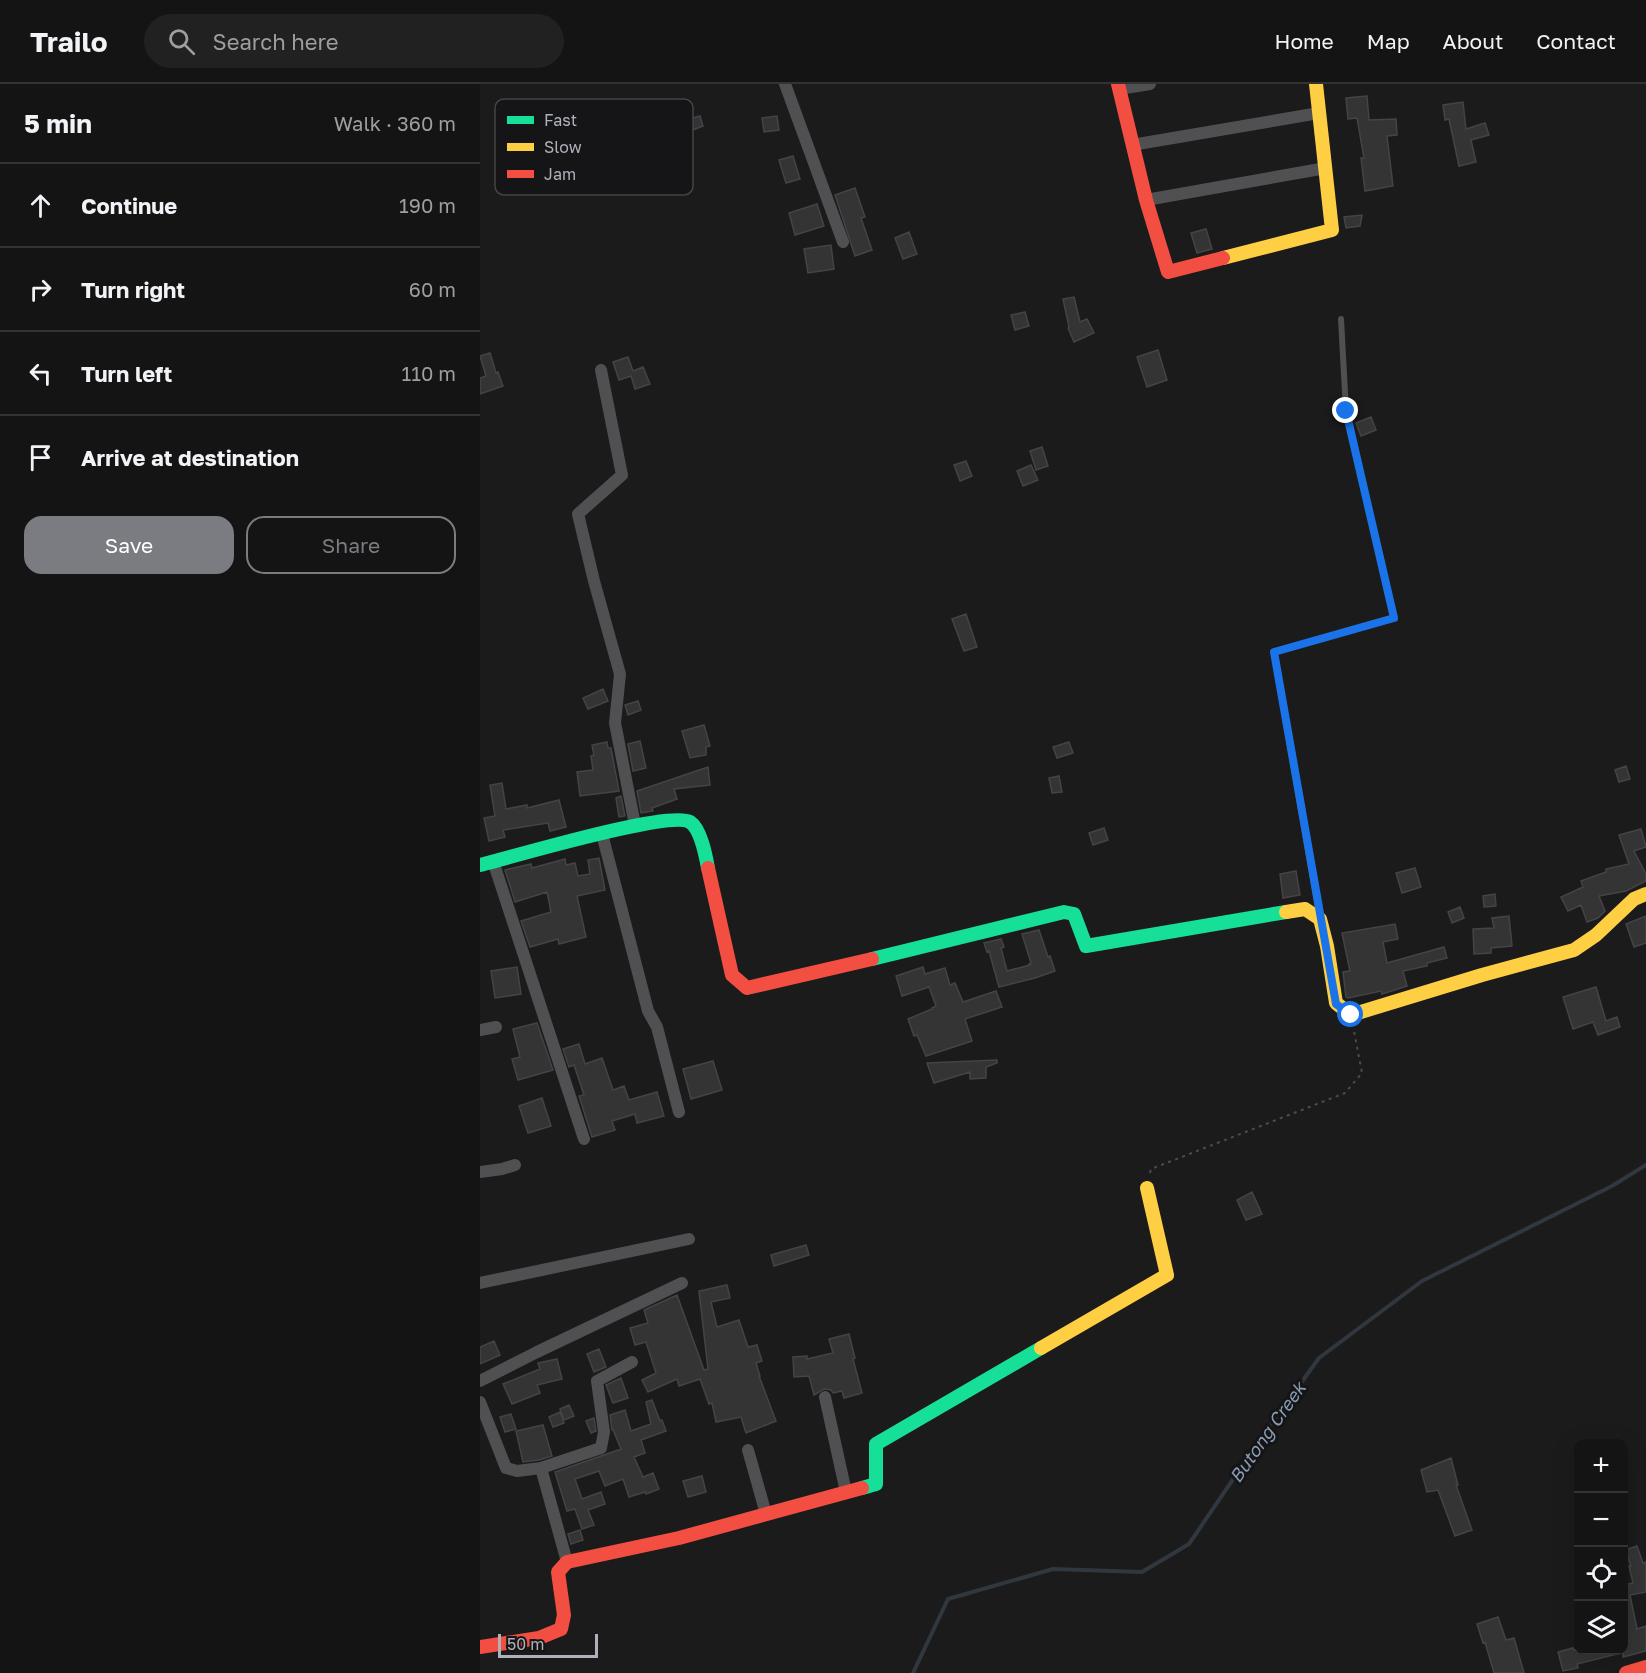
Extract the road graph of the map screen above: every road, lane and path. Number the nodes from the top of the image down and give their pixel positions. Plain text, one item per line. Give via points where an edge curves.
1 (785, 84) edge
2 (1150, 84) edge
3 (1316, 84) edge
4 (1118, 87) edge
5 (1319, 113) junction
6 (1132, 145) junction
7 (1326, 168) junction
8 (1146, 200) junction
9 (843, 242) dead end
10 (1341, 320) dead end
11 (601, 370) dead end
12 (635, 825) junction
13 (602, 834) junction
14 (487, 863) edge
15 (1646, 894) edge
16 (1320, 919) junction
17 (1351, 1015) junction
18 (496, 1027) dead end
19 (480, 1030) edge
20 (679, 1112) dead end
21 (584, 1139) dead end
22 (515, 1165) dead end
23 (480, 1172) edge
24 (1147, 1188) joint
25 (689, 1239) dead end
26 (480, 1283) edge
27 (682, 1283) dead end
28 (632, 1362) dead end
29 (480, 1381) edge
30 (825, 1397) dead end
31 (480, 1402) edge
32 (748, 1450) dead end
33 (541, 1468) junction
34 (846, 1492) junction
35 (766, 1514) junction
36 (567, 1562) junction
37 (480, 1647) edge
38 (1646, 1666) edge
39 (1626, 1673) edge

1 - 9 street
2 - 4 street
3 - 5 street
4 - 6 street
5 - 6 street
5 - 7 street
6 - 8 street
7 - 8 street
7 - 8 street via 1332,230 1168,272
10 - 16 lane via 1346,411 1394,618 1274,652
11 - 12 street via 622,475 578,514 621,674 615,723
12 - 13 street
12 - 16 street via 680,819 694,825 703,844 732,975 747,988 1064,912 1074,914 1086,946 1305,909
13 - 14 street
13 - 20 street
14 - 21 street
15 - 17 street via 1634,899 1574,950
16 - 17 street via 1336,1004
17 - 24 path via 1362,1073 1345,1093 1151,1169
18 - 19 street
22 - 23 street
24 - 34 street via 1167,1275 876,1444 876,1484
25 - 26 street
27 - 29 street
28 - 33 street via 597,1381 604,1432 601,1448
30 - 34 street
31 - 33 street via 506,1468
32 - 35 street
33 - 36 street
34 - 35 street
35 - 36 street
36 - 37 street via 558,1572 564,1615 561,1629 539,1638
38 - 39 street

